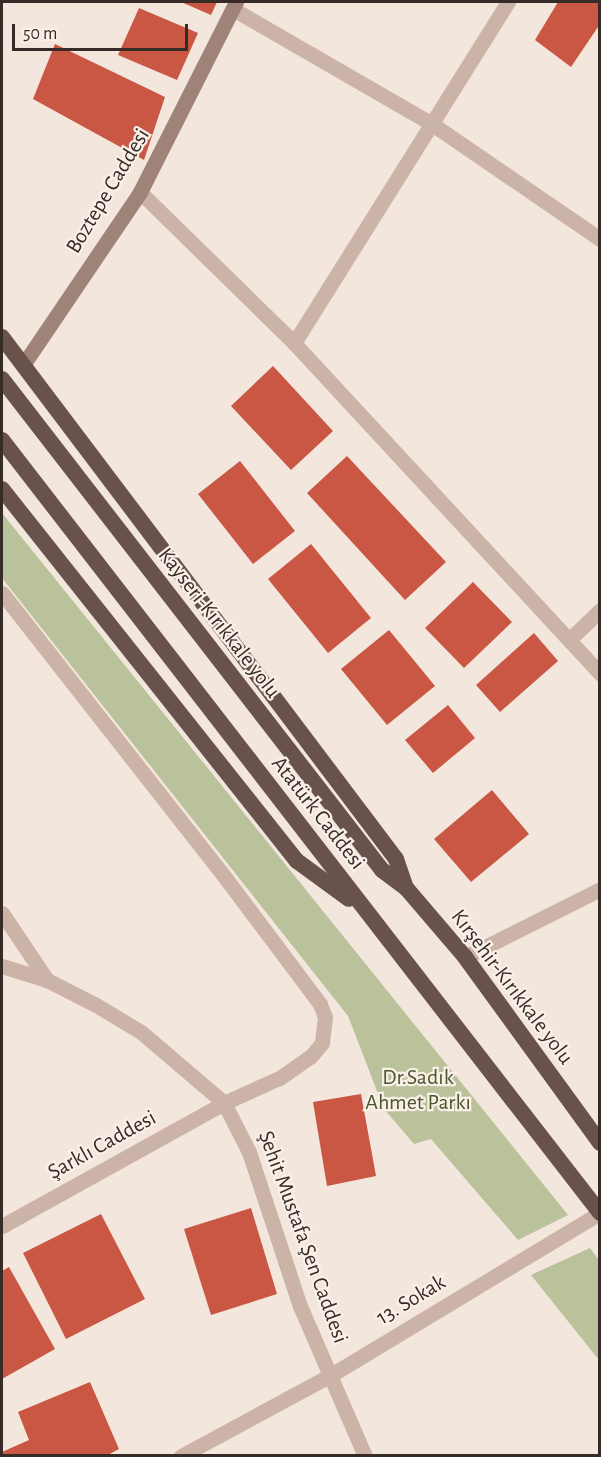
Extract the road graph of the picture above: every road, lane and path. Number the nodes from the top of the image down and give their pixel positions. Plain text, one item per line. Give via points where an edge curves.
1 (508, 2) edge
2 (235, 5) edge
3 (432, 124) junction
4 (140, 192) junction
5 (600, 239) edge
6 (2, 337) edge
7 (294, 343) junction
8 (23, 365) junction
9 (2, 380) edge
10 (2, 440) edge
11 (2, 489) edge
12 (2, 593) edge
13 (600, 610) edge
14 (570, 639) junction
15 (600, 674) edge
16 (407, 889) junction
17 (600, 889) edge
18 (364, 910) junction
19 (2, 913) edge
20 (465, 957) junction
21 (2, 966) edge
22 (47, 980) junction
23 (224, 1103) junction
24 (597, 1134) edge
25 (600, 1213) edge
26 (2, 1226) edge
27 (331, 1375) junction
28 (181, 1455) edge
29 (365, 1455) edge

1 - 3 street
2 - 3 street
2 - 4 main road, Boztepe Caddesi
3 - 5 street
3 - 7 street
4 - 7 street
4 - 8 main road, Boztepe Caddesi
6 - 8 highway
7 - 14 street
8 - 16 highway via 396,859
9 - 16 highway, Kayseri-Kırıkkale yolu via 382,870
10 - 18 highway, Atatürk Caddesi
11 - 18 highway via 297,861
12 - 23 street, Şarklı Caddesi via 320,1004 325,1030 322,1042 311,1056 279,1078
13 - 14 street
14 - 15 street
16 - 20 highway, Kırşehir-Kırıkkale yolu
17 - 20 street
18 - 25 highway, Atatürk Caddesi
19 - 22 street
20 - 24 highway, Kırşehir-Kırıkkale yolu
21 - 22 street
22 - 23 street via 141,1032
23 - 26 street, Şarklı Caddesi
23 - 27 street, Şehit Mustafa Şen Caddesi via 249,1152 300,1306
25 - 27 street, 13. Sokak
27 - 28 street, 13. Sokak
27 - 29 street, Şehit Mustafa Şen Caddesi

